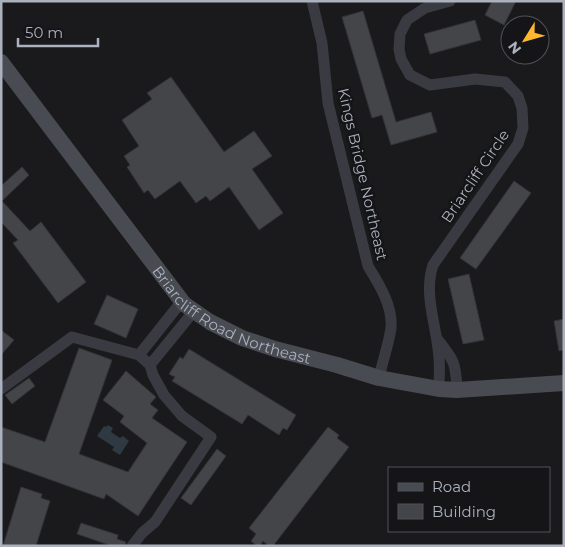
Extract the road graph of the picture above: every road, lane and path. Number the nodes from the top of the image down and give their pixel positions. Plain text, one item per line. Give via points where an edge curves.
1 (312, 1) edge
2 (450, 1) edge
3 (1, 62) edge
4 (188, 306) junction
5 (154, 336) junction
6 (436, 339) junction
7 (165, 346) junction
8 (139, 356) junction
9 (150, 365) junction
10 (379, 378) junction
11 (564, 383) edge
12 (1, 389) edge
13 (439, 389) junction
14 (457, 390) junction
15 (132, 546) edge

1 - 10 street, Kings Bridge Northeast via 322,43 328,103 368,266 390,310 391,328
2 - 6 street, Briarcliff Circle via 425,8 407,20 400,34 399,48 410,75 430,85 475,78 505,82 518,96 524,128 518,144 433,264 429,278
3 - 4 main road, Briarcliff Road Northeast
4 - 5 street
4 - 7 street
4 - 10 main road, Briarcliff Road Northeast via 210,322 242,338
5 - 7 street
5 - 8 street
6 - 13 street, Briarcliff Circle
6 - 14 street via 453,359
7 - 9 street
8 - 9 street
8 - 12 street via 72,337
9 - 15 street via 164,395 182,416 211,436 155,522
10 - 13 main road, Briarcliff Road Northeast
11 - 14 main road, Briarcliff Road Northeast
13 - 14 main road, Briarcliff Road Northeast

